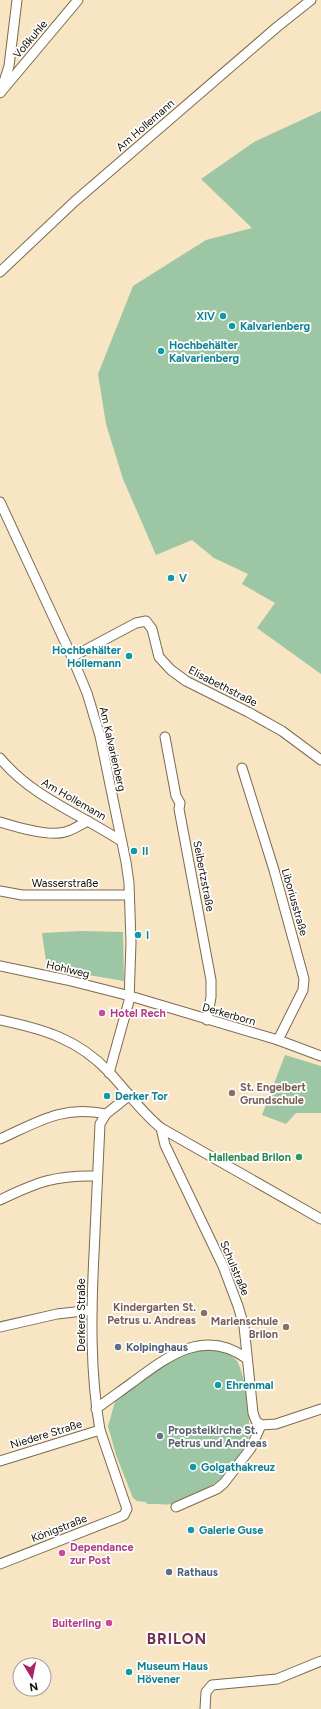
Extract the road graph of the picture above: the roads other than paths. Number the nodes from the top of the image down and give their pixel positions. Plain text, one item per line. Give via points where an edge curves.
1 (17, 0) edge
2 (78, 0) edge
3 (311, 0) edge
4 (0, 93) edge
5 (0, 272) edge
6 (0, 502) edge
7 (72, 657) junction
8 (165, 737) dead end
9 (0, 758) edge
10 (321, 760) edge
11 (242, 768) dead end
12 (88, 821) junction
13 (0, 822) edge
14 (121, 841) junction
15 (0, 891) edge
16 (129, 895) junction
17 (0, 966) edge
18 (130, 996) junction
19 (0, 1020) edge
20 (207, 1020) junction
21 (278, 1040) junction
22 (321, 1056) edge
23 (109, 1073) junction
24 (130, 1095) junction
25 (106, 1114) junction
26 (161, 1128) junction
27 (0, 1139) edge
28 (97, 1176) junction
29 (0, 1200) edge
30 (321, 1219) edge
31 (92, 1310) junction
32 (0, 1327) edge
33 (246, 1358) junction
34 (96, 1409) junction
35 (321, 1409) edge
36 (261, 1425) junction
37 (100, 1430) junction
38 (0, 1461) edge
39 (176, 1507) dead end
40 (126, 1512) joint
41 (0, 1564) edge
42 (321, 1662) edge
43 (205, 1709) edge

1 - 4 street via 6,79
2 - 4 street, Voßkuhle
3 - 5 street, Am Hollemann via 74,202
6 - 7 street, Am Kalvarienberg
7 - 10 street, Elisabethstraße via 136,623 146,621 152,629 159,657 171,670 186,681 282,731
7 - 14 street, Am Kalvarienberg via 98,727
8 - 20 street, Seibertzstraße via 176,796 180,803 179,809 212,985
9 - 12 street, Am Hollemann via 22,781 37,792
11 - 21 street, Liboriusstraße via 304,979 303,990
12 - 13 street via 57,834
12 - 14 street, Am Hollemann
14 - 16 street, Am Kalvarienberg
15 - 16 street, Wasserstraße via 22,894
16 - 18 street, Am Kalvarienberg
17 - 18 street, Hohlweg
18 - 20 street, Derkerborn
18 - 23 street, Am Kalvarienberg
19 - 23 street via 46,1031 76,1044
20 - 21 street, Derkerborn
21 - 22 street, Derkerborn
23 - 24 street
24 - 25 street
24 - 26 street
25 - 27 street via 58,1114
25 - 28 street, Derkere Straße via 100,1124
26 - 30 street
26 - 33 street, Schulstraße via 165,1145 233,1291 243,1321
28 - 29 street via 49,1179
28 - 31 street, Derkere Straße
31 - 32 street via 57,1314
31 - 34 street, Derkere Straße
33 - 34 street via 225,1347 190,1347 171,1355
33 - 36 street, Schulstraße via 254,1413 256,1421
34 - 37 street, Derkere Straße
35 - 36 street via 276,1424
36 - 39 street via 251,1448 224,1483 217,1489
37 - 38 street, Niedere Straße
37 - 40 street, Derkere Straße via 126,1504
40 - 41 street, Königstraße via 120,1517
42 - 43 street via 269,1680 210,1686 206,1692

